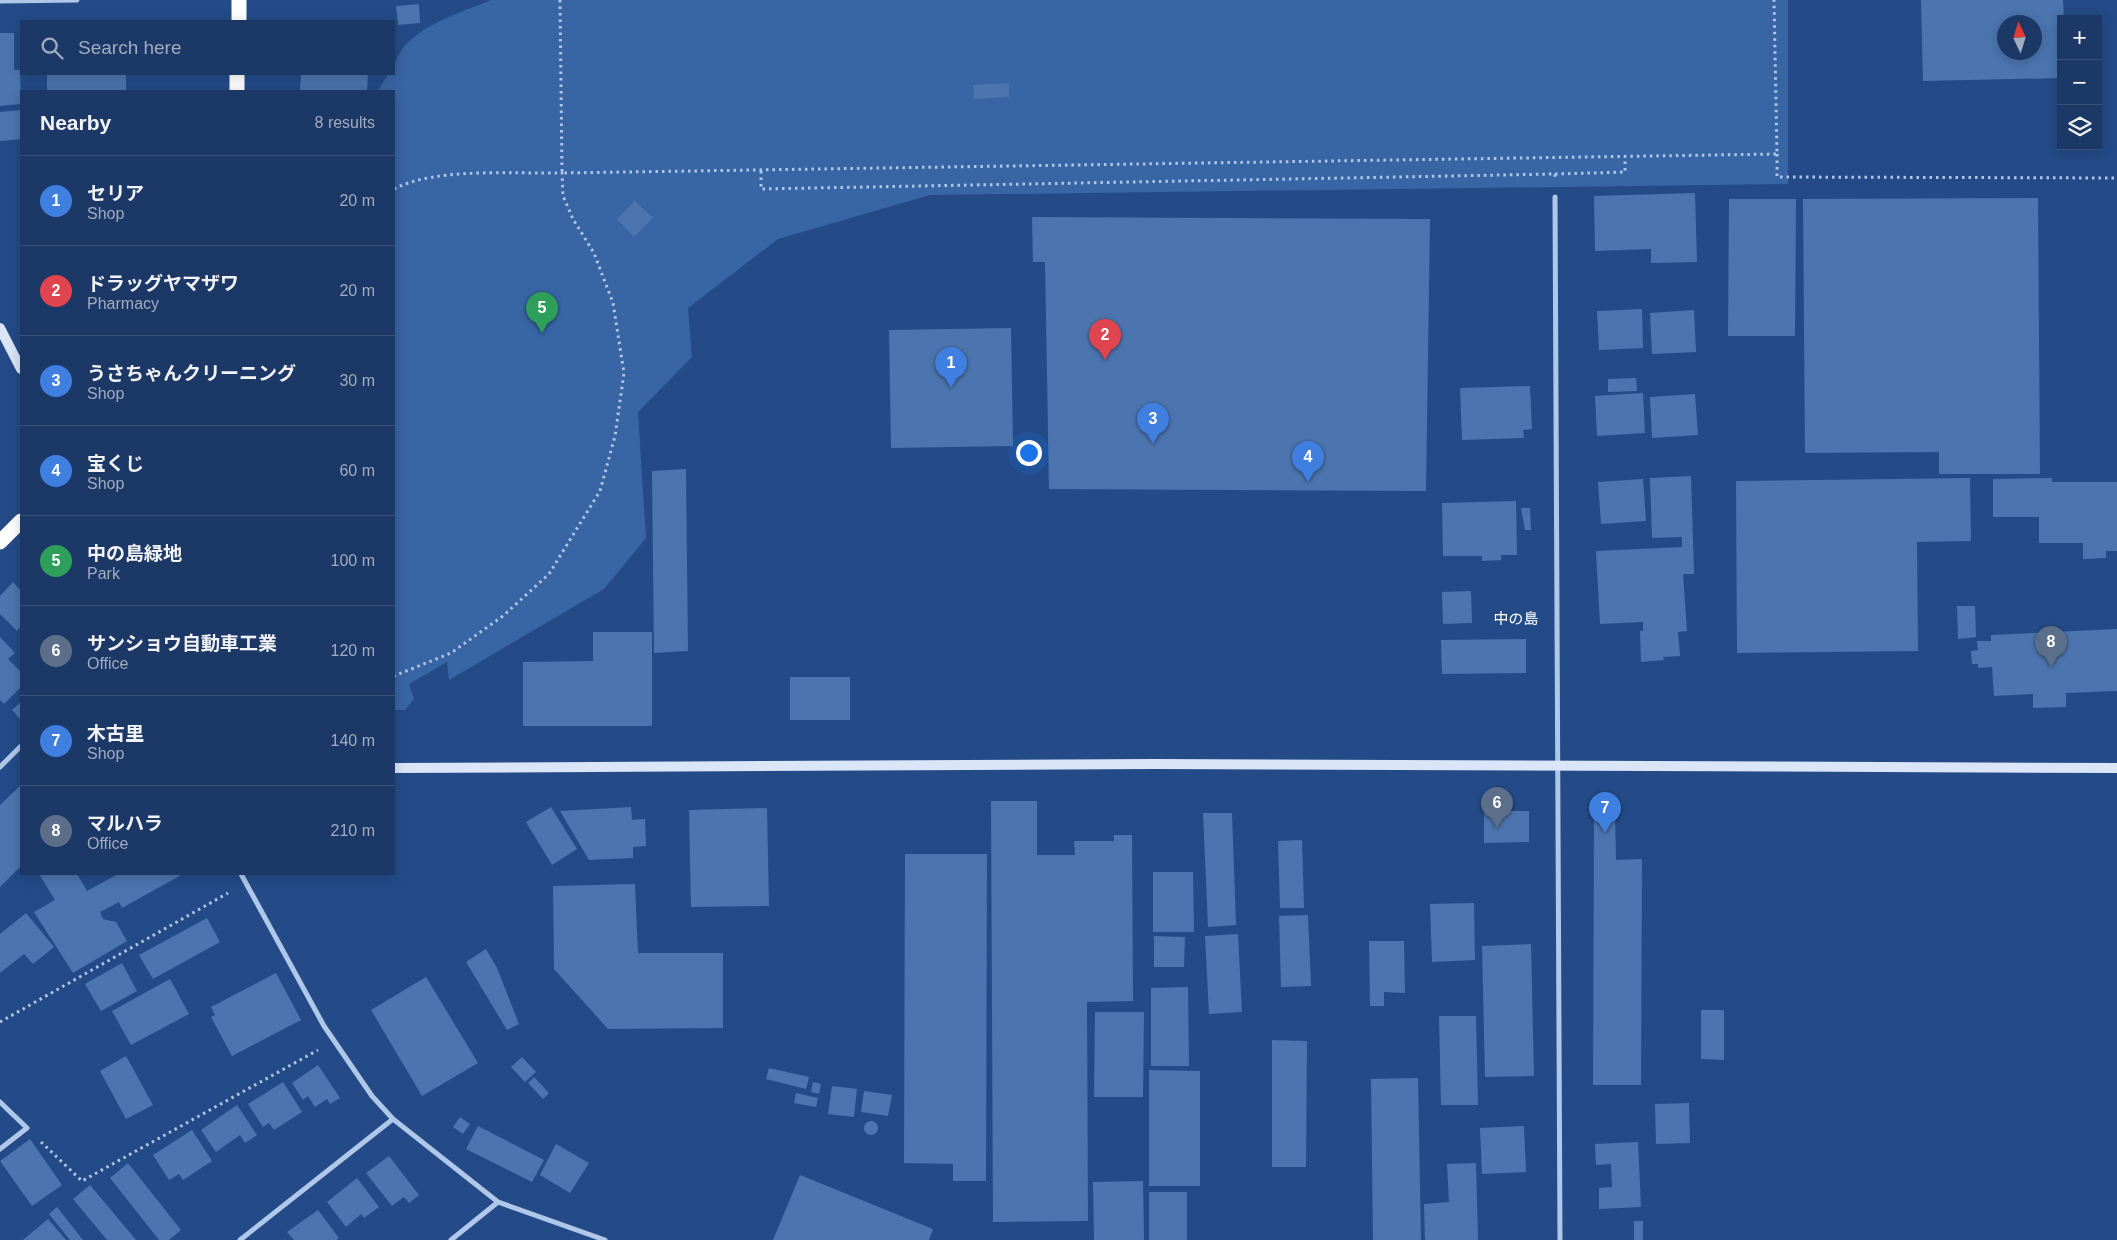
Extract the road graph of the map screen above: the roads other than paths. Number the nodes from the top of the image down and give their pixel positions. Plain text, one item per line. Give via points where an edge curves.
1 (76, 0) edge
2 (239, 0) edge
3 (0, 1) edge
4 (239, 20) edge
5 (237, 75) edge
6 (237, 90) edge
7 (1555, 197) road end
8 (0, 328) edge
9 (20, 367) edge
10 (20, 522) edge
11 (0, 542) edge
12 (20, 747) edge
13 (1559, 765) junction
14 (0, 767) edge
15 (395, 768) edge
16 (2117, 768) edge
17 (242, 875) edge
18 (0, 1102) edge
19 (393, 1119) junction
20 (0, 1149) edge
21 (498, 1202) junction
22 (240, 1240) edge
23 (451, 1240) edge
24 (605, 1240) edge
25 (1560, 1240) edge

1 - 3 street
2 - 4 highway
5 - 6 highway
7 - 13 street
8 - 9 street
10 - 11 highway
12 - 14 street
13 - 15 street
13 - 16 street
13 - 25 street
17 - 19 street via 324,1026 372,1096
18 - 20 street via 26,1128
19 - 21 street
19 - 22 street
21 - 23 street
21 - 24 street

